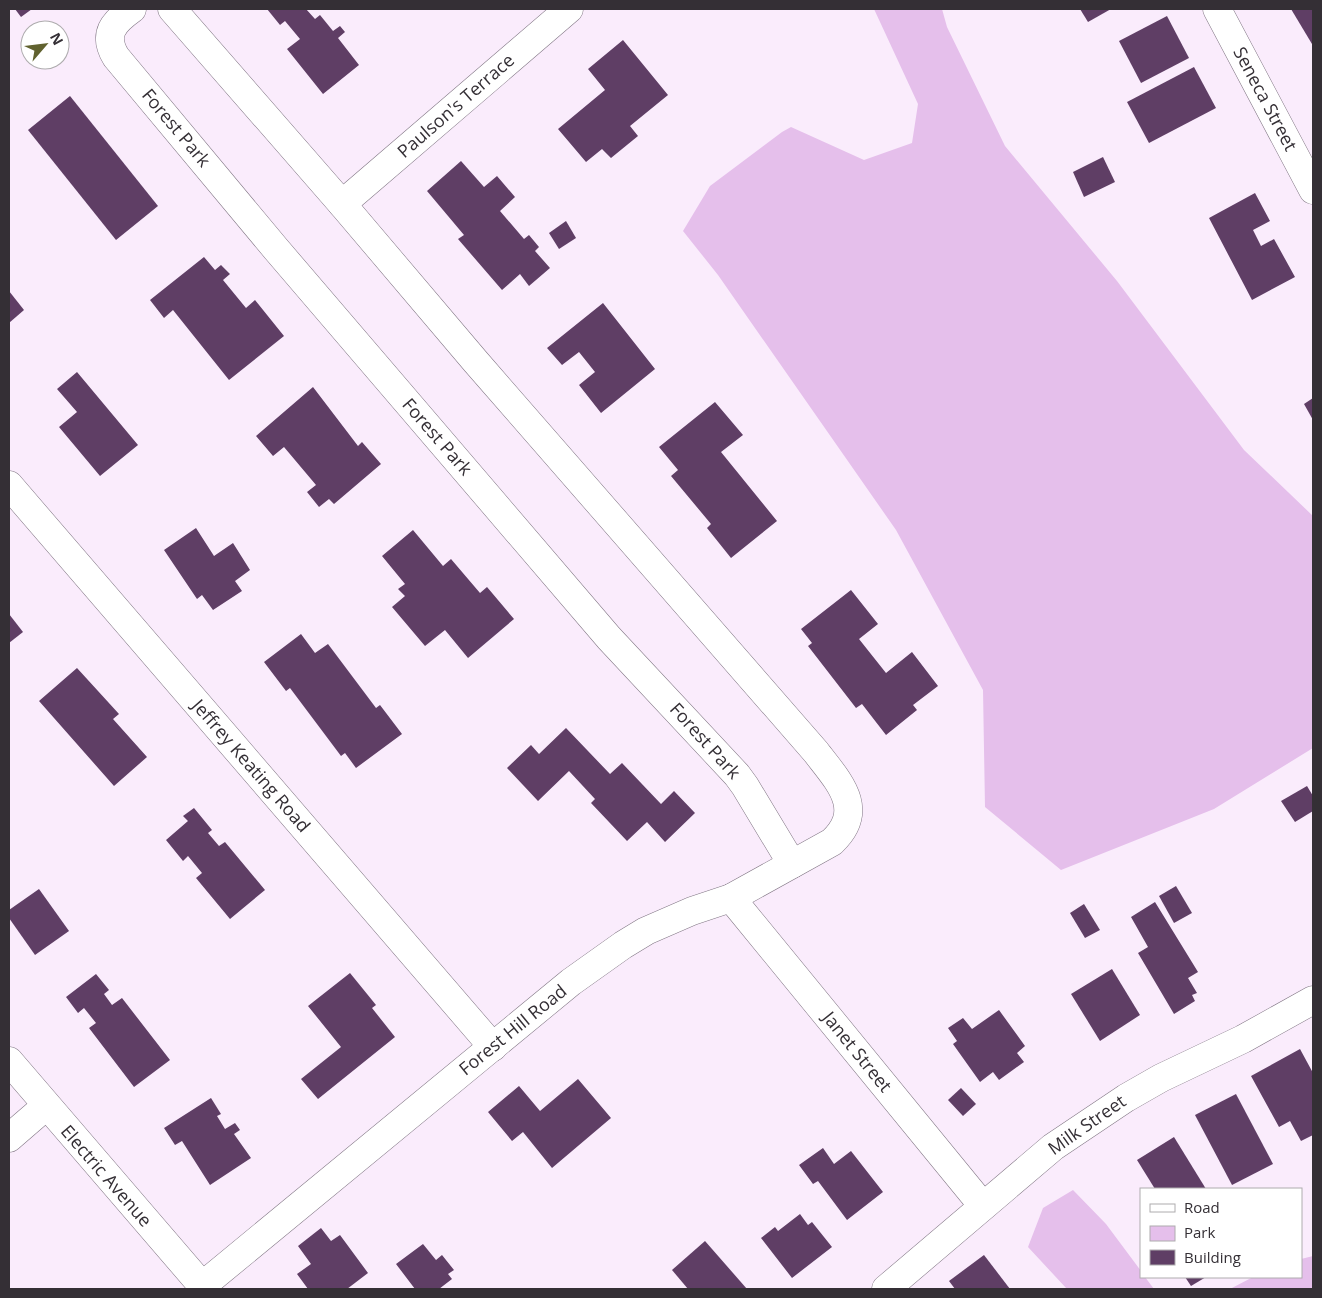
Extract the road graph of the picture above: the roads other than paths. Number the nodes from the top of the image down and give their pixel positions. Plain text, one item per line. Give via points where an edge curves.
1 (132, 9) edge
2 (172, 9) edge
3 (568, 9) edge
4 (1217, 9) edge
5 (1313, 190) edge
6 (342, 204) junction
7 (9, 485) edge
8 (792, 864) junction
9 (730, 898) junction
10 (1313, 1000) edge
11 (493, 1047) junction
12 (9, 1061) edge
13 (46, 1106) junction
14 (9, 1138) edge
15 (983, 1206) junction
16 (204, 1288) edge
17 (886, 1289) edge

1 - 8 street, Forest Park via 112,29 110,42 116,56 276,249 603,630 737,775
2 - 6 street
3 - 6 street, Paulson's Terrace
4 - 5 street, Seneca Street
6 - 8 street, Forest Hill Road via 844,788 849,807 844,827 832,842
7 - 11 street, Jeffrey Keating Road
8 - 9 street, Forest Hill Road
9 - 11 street, Forest Hill Road via 668,921 623,945
9 - 15 street, Janet Street
10 - 15 street, Milk Street via 1126,1098 1053,1147
11 - 16 street, Forest Hill Road
12 - 13 street, Electric Avenue
13 - 14 street
13 - 16 street, Electric Avenue
15 - 17 street, Milk Street

